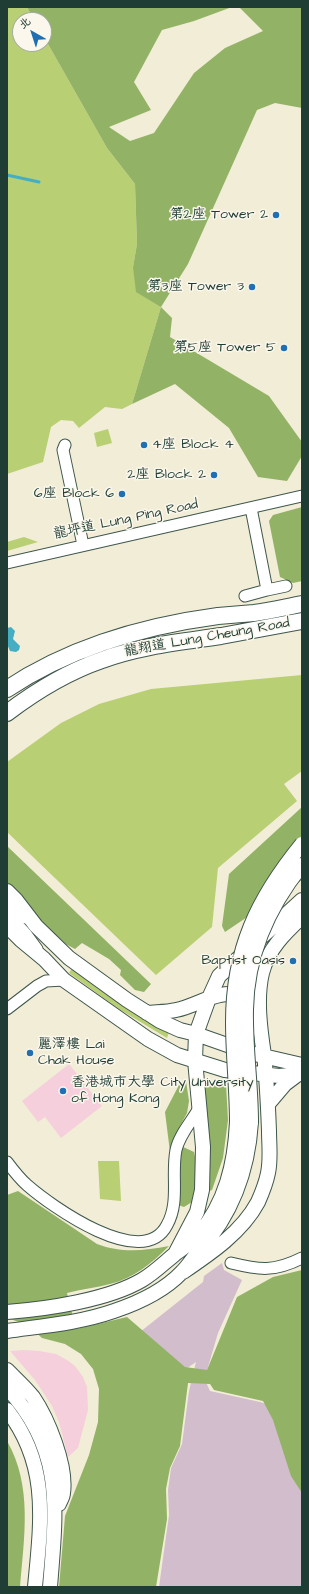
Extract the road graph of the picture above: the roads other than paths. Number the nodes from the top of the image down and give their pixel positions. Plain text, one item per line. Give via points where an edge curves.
1 (65, 445) dead end
2 (302, 496) edge
3 (251, 508) junction
4 (83, 545) junction
5 (7, 563) edge
6 (286, 586) dead end
7 (267, 590) junction
8 (245, 596) dead end
9 (302, 604) edge
10 (302, 621) edge
11 (7, 689) edge
12 (7, 713) edge
13 (302, 844) edge
14 (302, 865) edge
15 (7, 891) edge
16 (302, 900) edge
17 (7, 904) edge
18 (7, 913) edge
19 (302, 917) edge
20 (7, 926) edge
21 (36, 926) junction
22 (44, 959) junction
23 (64, 980) junction
24 (209, 998) junction
25 (260, 1005) junction
26 (7, 1009) edge
27 (147, 1013) junction
28 (196, 1034) junction
29 (264, 1056) junction
30 (195, 1060) junction
31 (301, 1071) edge
32 (265, 1075) junction
33 (268, 1104) junction
34 (199, 1108) junction
35 (244, 1122) junction
36 (7, 1162) edge
37 (175, 1254) junction
38 (302, 1258) edge
39 (231, 1263) dead end
40 (183, 1272) junction
41 (7, 1314) edge
42 (7, 1332) edge
43 (7, 1370) edge
44 (7, 1388) edge
45 (7, 1410) edge
46 (55, 1511) junction
47 (35, 1587) edge
48 (50, 1587) edge

1 - 4 street via 62,450
2 - 3 street, 龍坪道 Lung Ping Road
3 - 4 street, 龍坪道 Lung Ping Road
3 - 7 street
4 - 5 street, 龍坪道 Lung Ping Road
6 - 7 street
7 - 8 street
9 - 11 highway, 龍翔道 Lung Cheung Road via 263,612 182,622 114,638 63,657
10 - 12 highway, 龍翔道 Lung Cheung Road via 118,654 56,680
13 - 35 main road, bridge via 263,898 239,960 233,1023
14 - 35 main road, bridge via 270,914 258,943 251,970 247,994
15 - 21 main road
16 - 24 main road via 219,976
17 - 21 street
18 - 22 street
19 - 25 main road via 280,938 267,960 262,972
20 - 22 main road
21 - 27 main road via 78,965
22 - 23 main road
23 - 26 street via 46,981
23 - 30 main road via 148,1039 177,1055
24 - 25 main road via 232,993
24 - 27 main road via 177,1010
24 - 28 main road
25 - 29 main road
27 - 28 main road via 176,1028
28 - 29 main road
28 - 30 main road
29 - 31 main road
29 - 32 main road
30 - 32 main road via 226,1070
30 - 34 main road
31 - 32 main road via 284,1076
31 - 33 main road via 285,1084
32 - 33 main road
33 - 40 main road via 270,1159 258,1202 225,1241
34 - 36 street via 176,1150 175,1198 167,1227 148,1240 138,1242 91,1229 51,1204 26,1184
34 - 37 main road via 203,1147 202,1190 197,1212
35 - 37 main road via 237,1138 231,1170 221,1199 198,1235
35 - 40 main road via 248,1149 244,1170 230,1207 218,1229
37 - 41 main road via 155,1271 126,1288 82,1301
38 - 39 street via 265,1270
40 - 42 main road via 163,1288 114,1311 84,1319
43 - 46 main road via 32,1396 54,1440 64,1483 63,1494
44 - 46 main road via 29,1416 41,1439 53,1481
45 - 47 main road via 26,1441 39,1482 41,1514
46 - 48 main road

